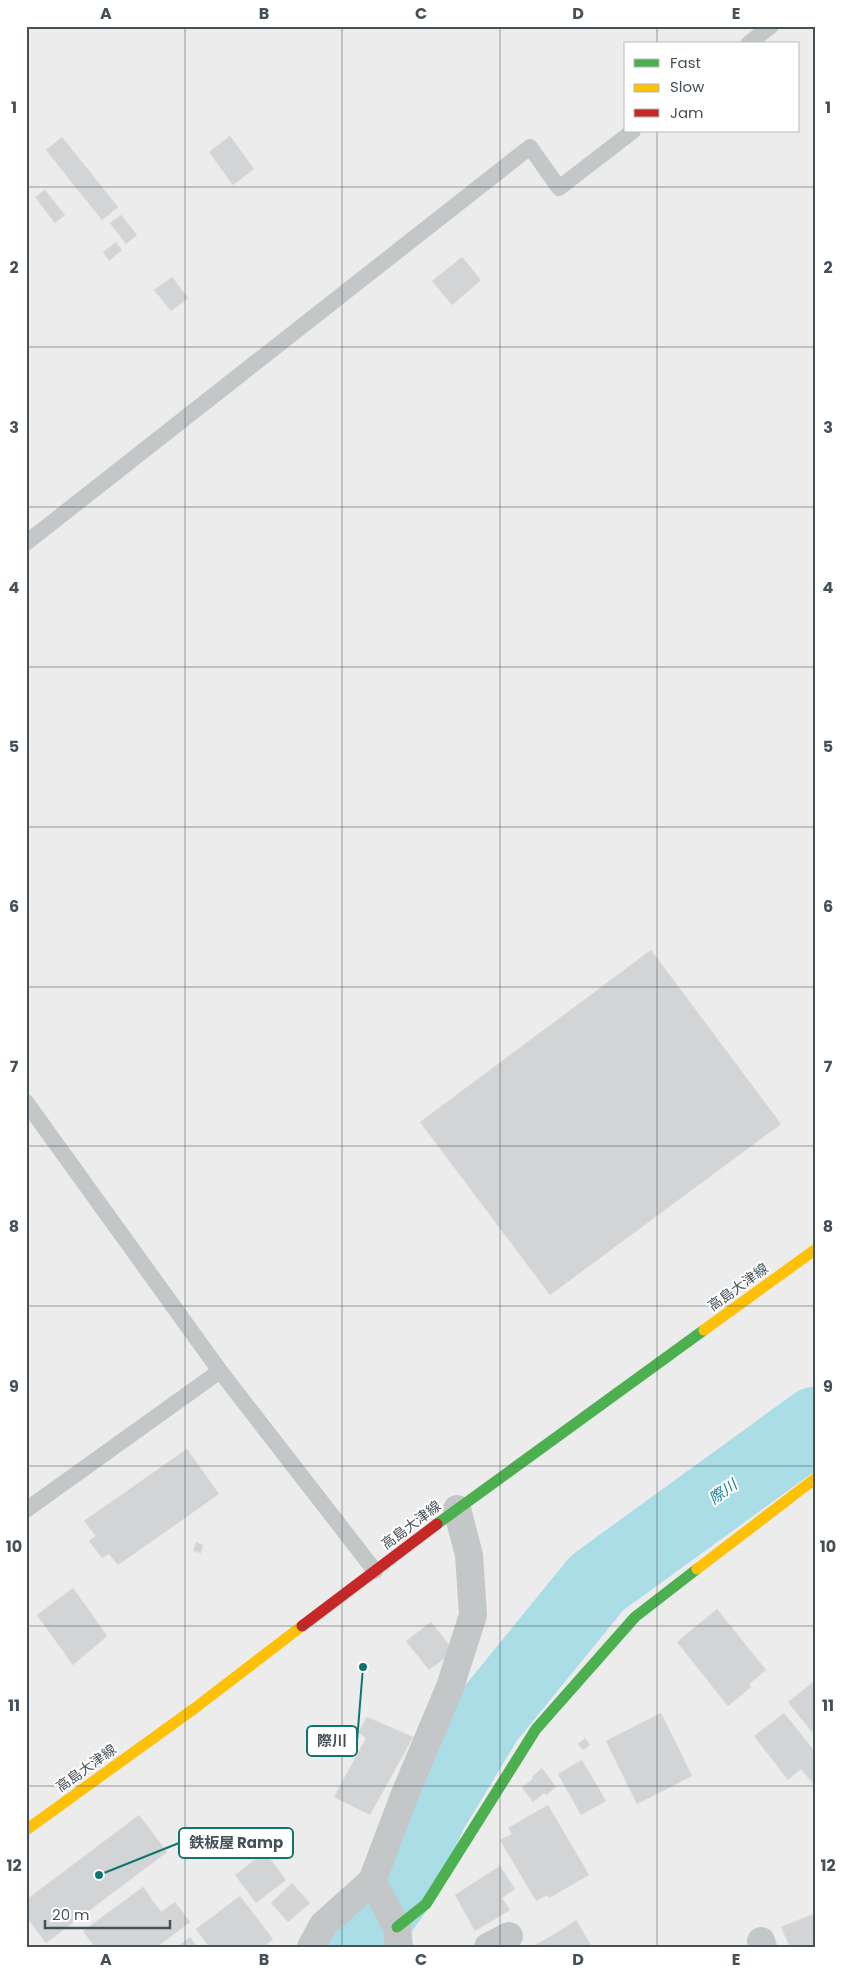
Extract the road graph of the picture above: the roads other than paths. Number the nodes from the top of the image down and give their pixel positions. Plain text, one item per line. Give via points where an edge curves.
1 (771, 26) edge
2 (751, 42) edge
3 (632, 132) edge
4 (26, 543) edge
5 (26, 1102) edge
6 (816, 1249) edge
7 (220, 1371) junction
8 (816, 1478) edge
9 (26, 1510) edge
10 (457, 1510) junction
11 (375, 1571) junction
12 (26, 1830) edge
13 (375, 1886) junction
14 (396, 1931) edge
15 (311, 1947) edge

1 - 2 lane
3 - 4 lane via 559,188 530,147
5 - 7 lane
6 - 10 main road, 高島大津線
7 - 9 lane
7 - 11 lane
8 - 14 main road via 635,1617 536,1729 426,1904
10 - 11 main road, 高島大津線
10 - 13 street via 469,1555 473,1615 450,1687 405,1794
11 - 12 main road, 高島大津線
13 - 14 street
13 - 15 street via 323,1925

